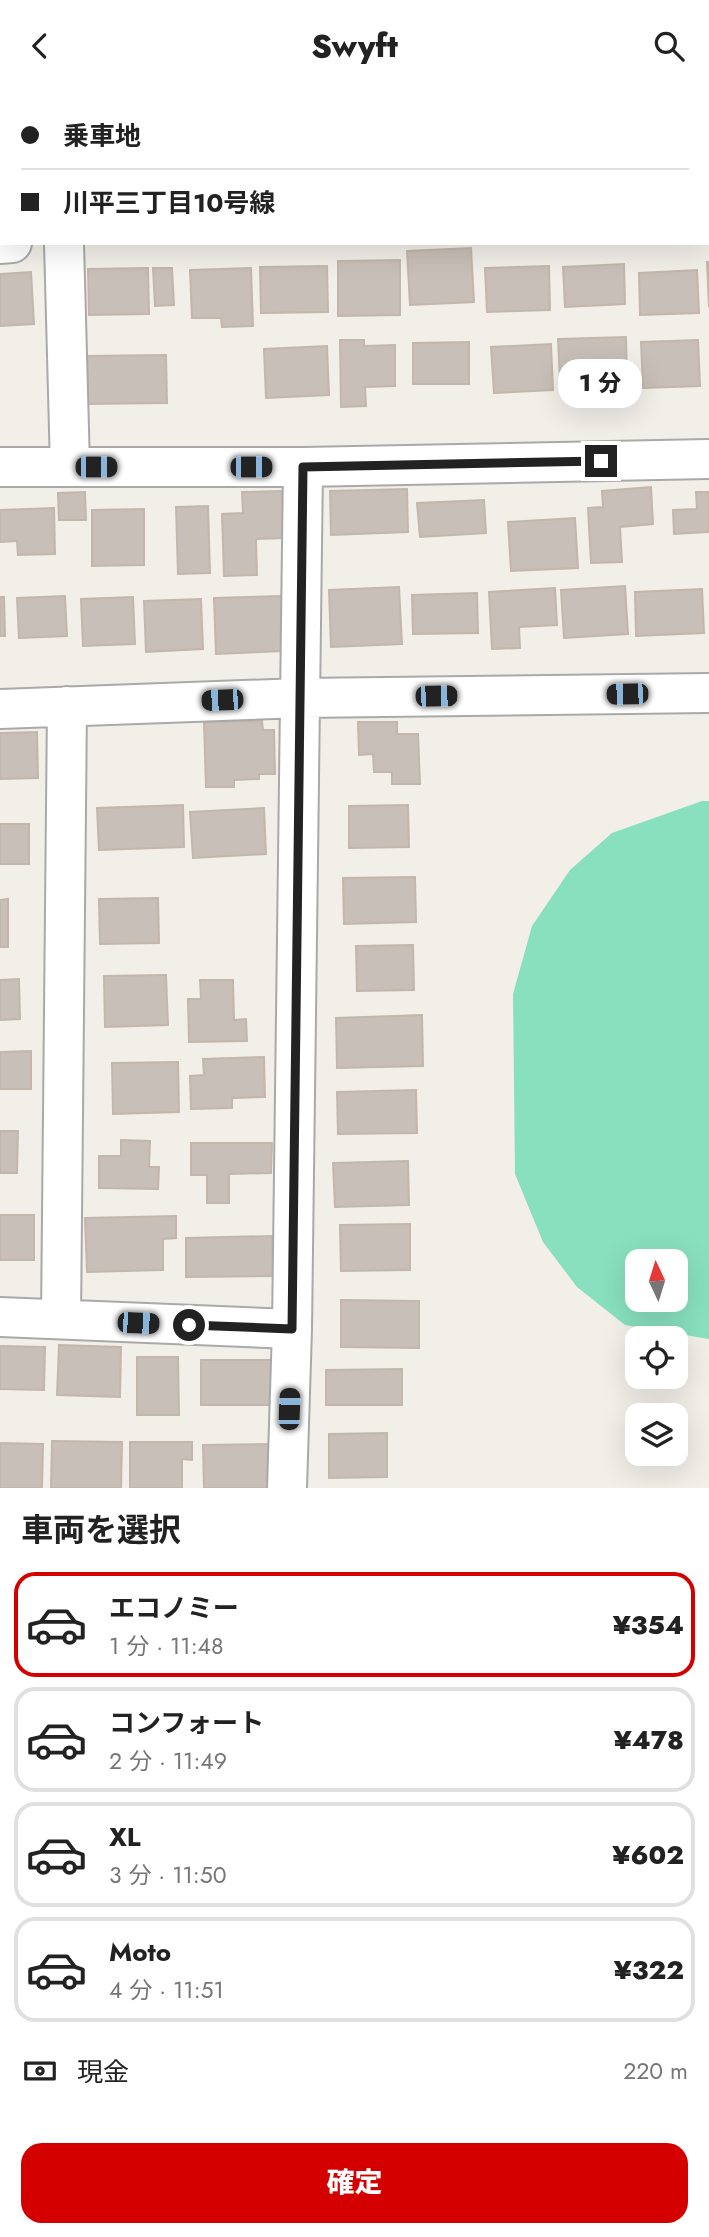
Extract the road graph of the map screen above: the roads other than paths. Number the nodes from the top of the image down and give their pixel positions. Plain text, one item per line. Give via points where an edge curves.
1 (64, 245) edge
2 (709, 459) edge
3 (0, 467) edge
4 (69, 467) junction
5 (303, 467) junction
6 (709, 693) edge
7 (300, 698) junction
8 (67, 706) junction
9 (0, 709) edge
10 (0, 1317) edge
11 (61, 1319) junction
12 (292, 1329) junction
13 (287, 1488) edge

1 - 4 street
2 - 5 street
3 - 4 street
4 - 5 street
5 - 7 street
6 - 7 street
7 - 8 street
7 - 12 street
8 - 9 street
8 - 11 street
10 - 11 street
11 - 12 street
12 - 13 street

